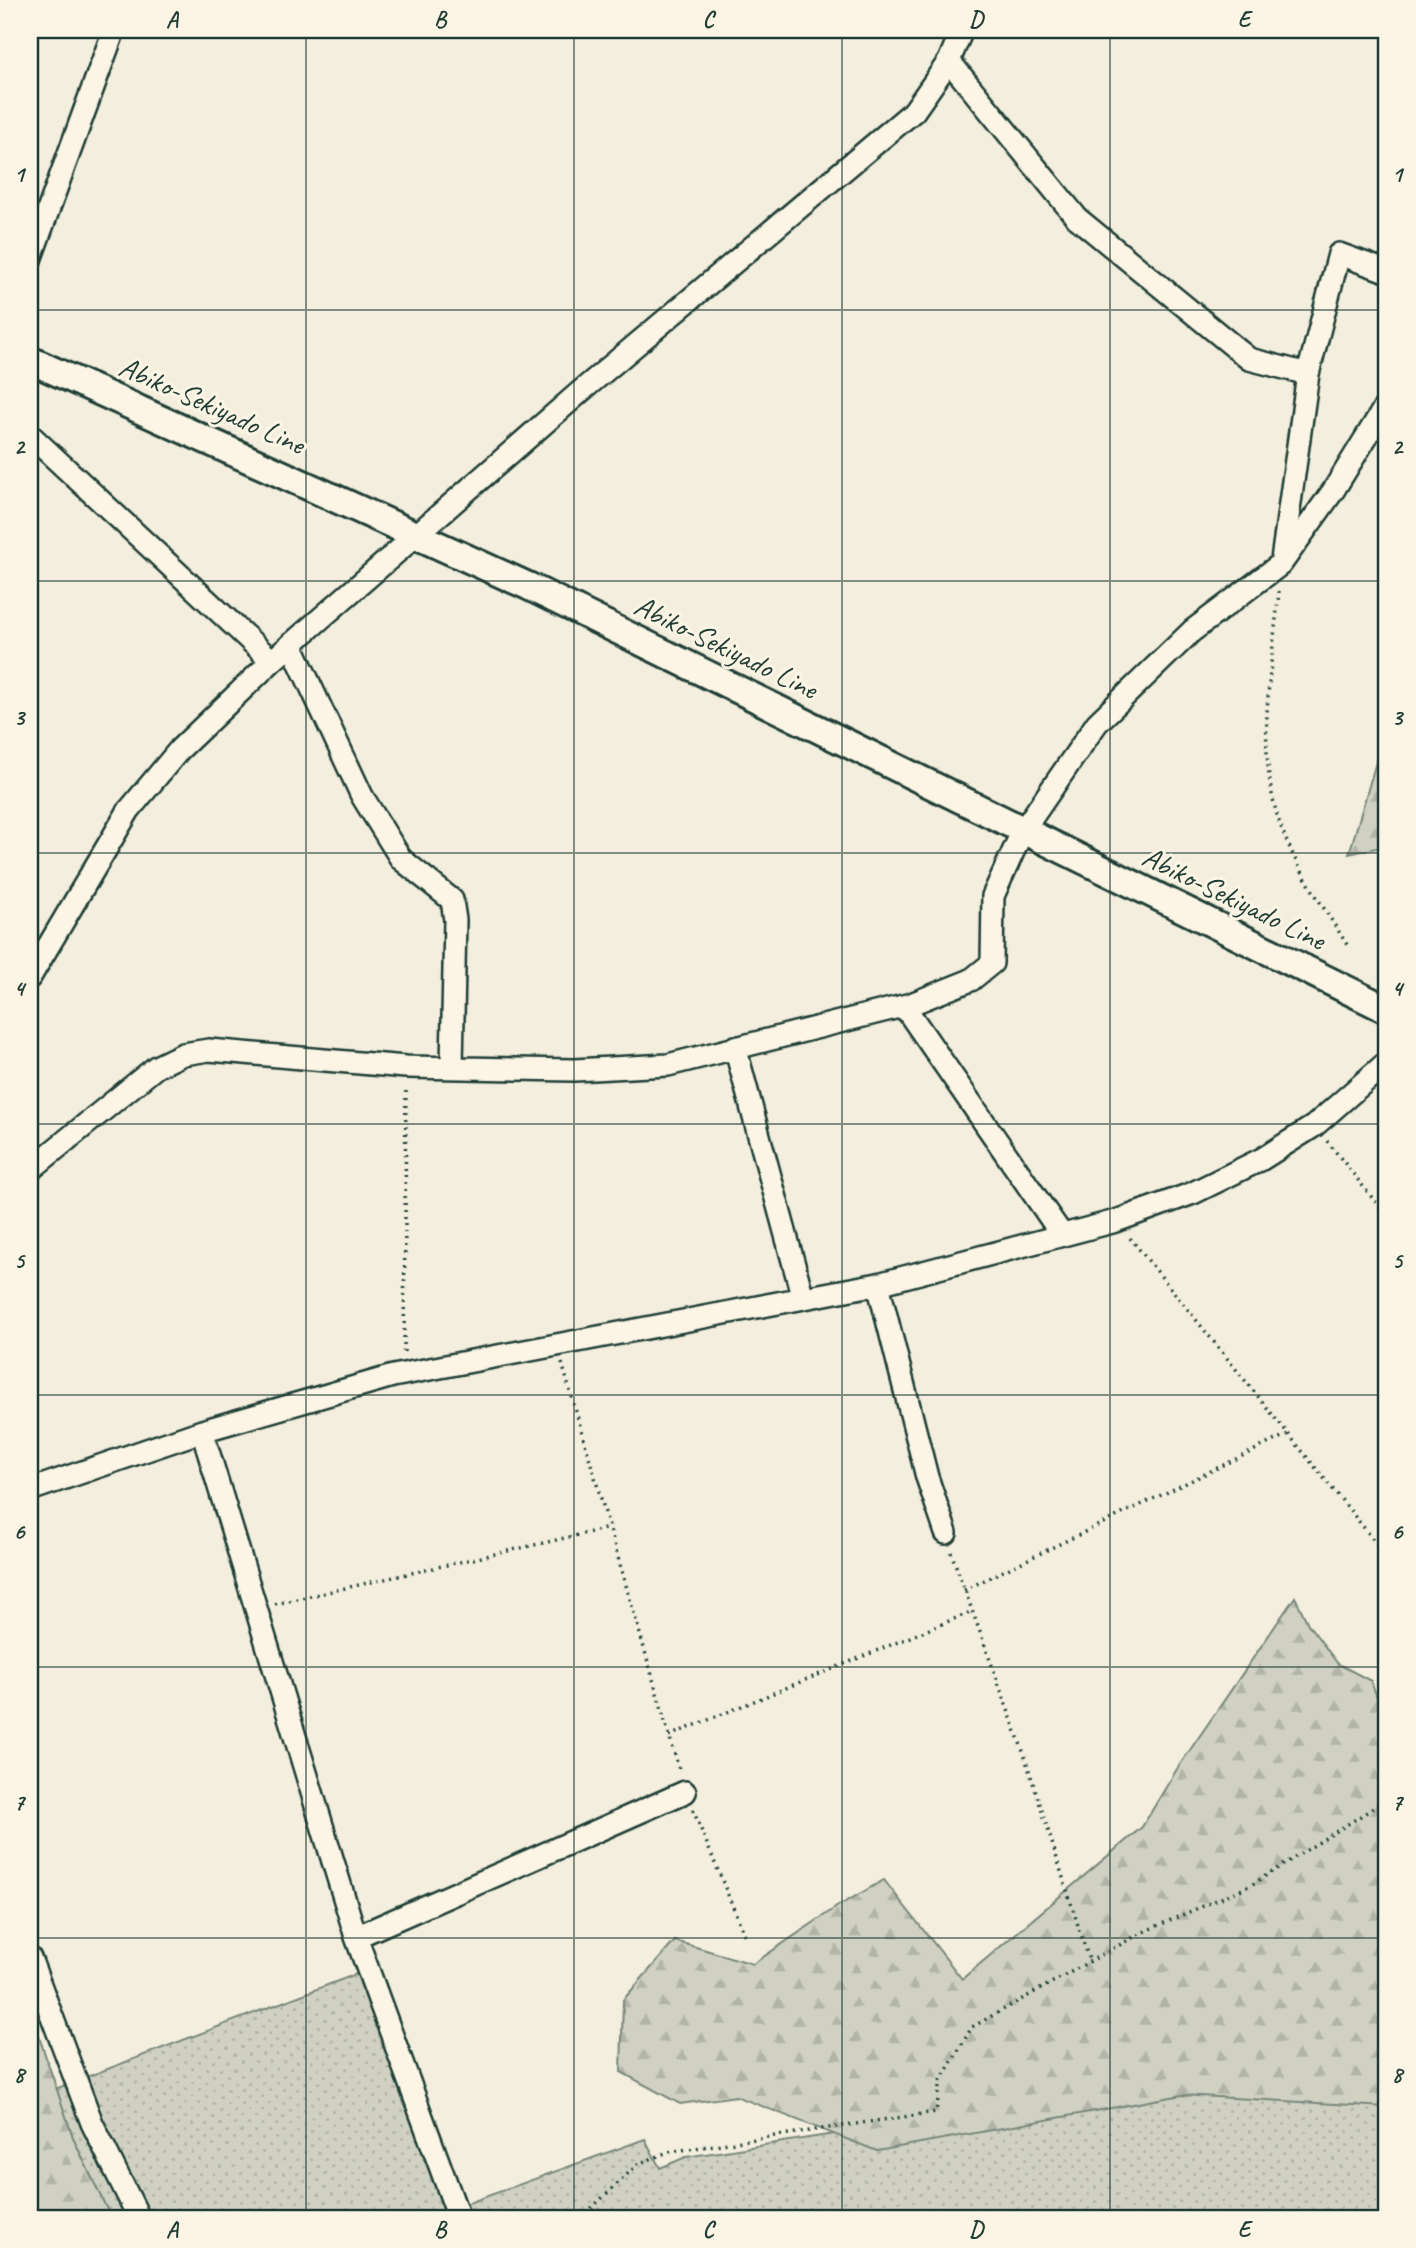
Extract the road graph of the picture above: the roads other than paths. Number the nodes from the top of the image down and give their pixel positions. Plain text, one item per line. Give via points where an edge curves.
1 (114, 30) edge
2 (962, 30) edge
3 (949, 61) junction
4 (30, 260) edge
5 (1386, 271) edge
6 (30, 360) edge
7 (1308, 374) junction
8 (1386, 405) edge
9 (30, 435) edge
10 (418, 534) junction
11 (1281, 564) junction
12 (291, 645) junction
13 (272, 661) junction
14 (1022, 832) junction
15 (30, 977) edge
16 (904, 1006) junction
17 (1386, 1009) edge
18 (735, 1047) junction
19 (1386, 1063) edge
20 (452, 1066) junction
21 (30, 1170) edge
22 (1062, 1235) junction
23 (878, 1284) junction
24 (803, 1298) junction
25 (202, 1431) junction
26 (30, 1490) edge
27 (946, 1533) road end
28 (685, 1792) road end
29 (356, 1937) junction
30 (30, 1958) edge
31 (139, 2218) edge
32 (459, 2218) edge

1 - 4 street
2 - 3 street
3 - 7 street via 1077,218 1249,359
3 - 10 street via 914,111
5 - 7 street via 1339,254
6 - 10 main road, Abiko-Sekiyado Line
7 - 11 street
8 - 11 street via 1334,491
9 - 13 street
10 - 12 street
10 - 14 main road, Abiko-Sekiyado Line
11 - 14 street via 1192,631 1097,723
12 - 13 street
12 - 20 street via 362,796 401,859 452,900
13 - 15 street via 180,750 129,810
14 - 16 street via 993,896 992,963 971,980
14 - 17 main road, Abiko-Sekiyado Line
16 - 18 street
16 - 22 street
18 - 20 street via 668,1065 574,1070
18 - 24 street
19 - 22 street via 1314,1126 1262,1159 1193,1193
20 - 21 street via 406,1067 209,1050 183,1054 156,1067
22 - 23 street
23 - 24 street
23 - 27 street
24 - 25 street via 404,1374
25 - 26 street
25 - 29 street
28 - 29 street
29 - 32 street
30 - 31 street via 92,2123

